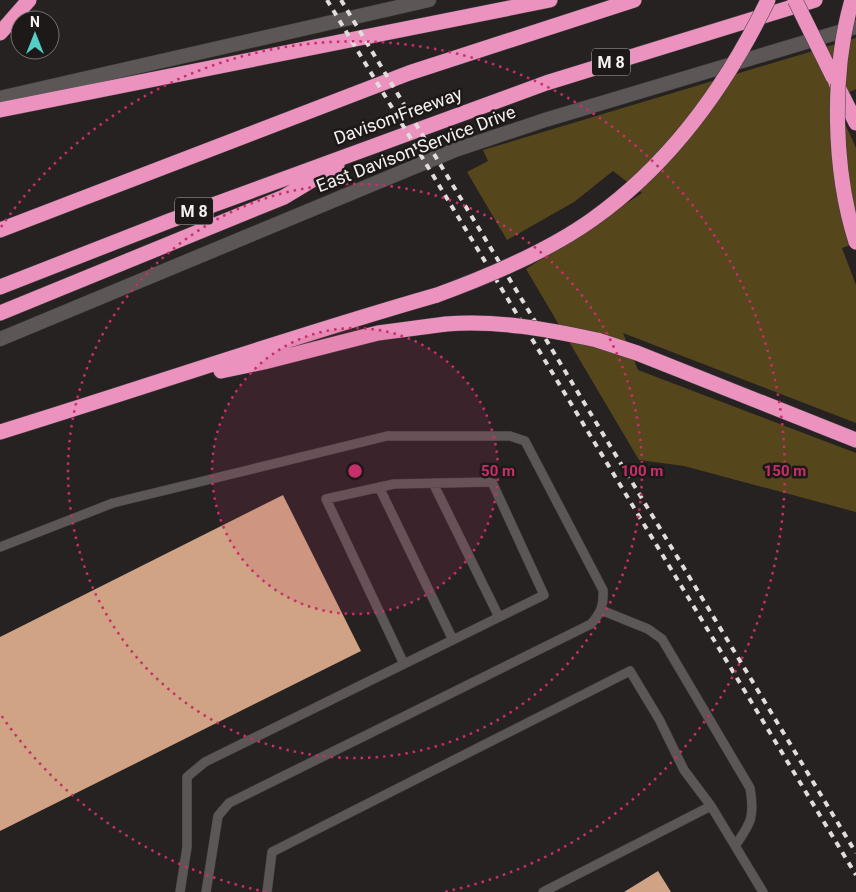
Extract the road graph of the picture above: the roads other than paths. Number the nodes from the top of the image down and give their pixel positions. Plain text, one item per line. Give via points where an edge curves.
1 (29, 0) edge
2 (429, 0) edge
3 (550, 0) edge
4 (634, 0) edge
5 (768, 0) edge
6 (796, 0) edge
7 (815, 0) edge
8 (852, 0) edge
9 (856, 27) edge
10 (0, 34) edge
11 (0, 98) edge
12 (0, 110) edge
13 (856, 123) edge
14 (371, 145) junction
15 (0, 230) edge
16 (856, 242) edge
17 (0, 287) edge
18 (0, 313) edge
19 (0, 339) edge
20 (160, 382) junction
21 (0, 432) edge
22 (856, 440) edge
23 (433, 483) junction
24 (379, 487) junction
25 (0, 546) edge
26 (601, 610) junction
27 (499, 617) junction
28 (453, 640) junction
29 (404, 664) junction
30 (711, 806) junction
31 (735, 846) junction
32 (180, 892) edge
33 (206, 892) edge
34 (267, 892) edge
35 (544, 892) edge
36 (763, 892) edge

1 - 10 highway
2 - 11 main road
3 - 12 highway
4 - 15 highway, Davison Freeway via 410,73
5 - 20 highway, bridge via 740,56 708,104 682,136 627,192 592,220 478,280 437,296 309,332
6 - 13 highway, bridge
7 - 14 highway, Davison Freeway / M 8 via 546,83
8 - 16 highway, bridge via 842,54 838,123 843,185
9 - 19 main road, East Davison Service Drive via 545,120 456,150
14 - 17 highway, Davison Freeway / M 8
14 - 18 highway via 284,197
20 - 21 highway
20 - 22 highway, bridge via 264,362 378,333 446,324 506,323 549,329 637,353
23 - 24 lane
23 - 27 lane
23 - 27 lane via 492,482 544,595
24 - 28 lane
24 - 29 lane via 326,500
25 - 26 lane via 114,503 387,436 510,436 525,441 530,450 603,590
26 - 31 lane via 648,629 662,639 750,788 754,810 750,824
26 - 33 lane via 591,624 229,803 218,816
27 - 28 lane
28 - 29 lane
29 - 32 lane via 205,762 187,777 187,848
30 - 31 lane
30 - 34 lane via 684,770 630,671 272,852
30 - 35 lane
31 - 36 lane

